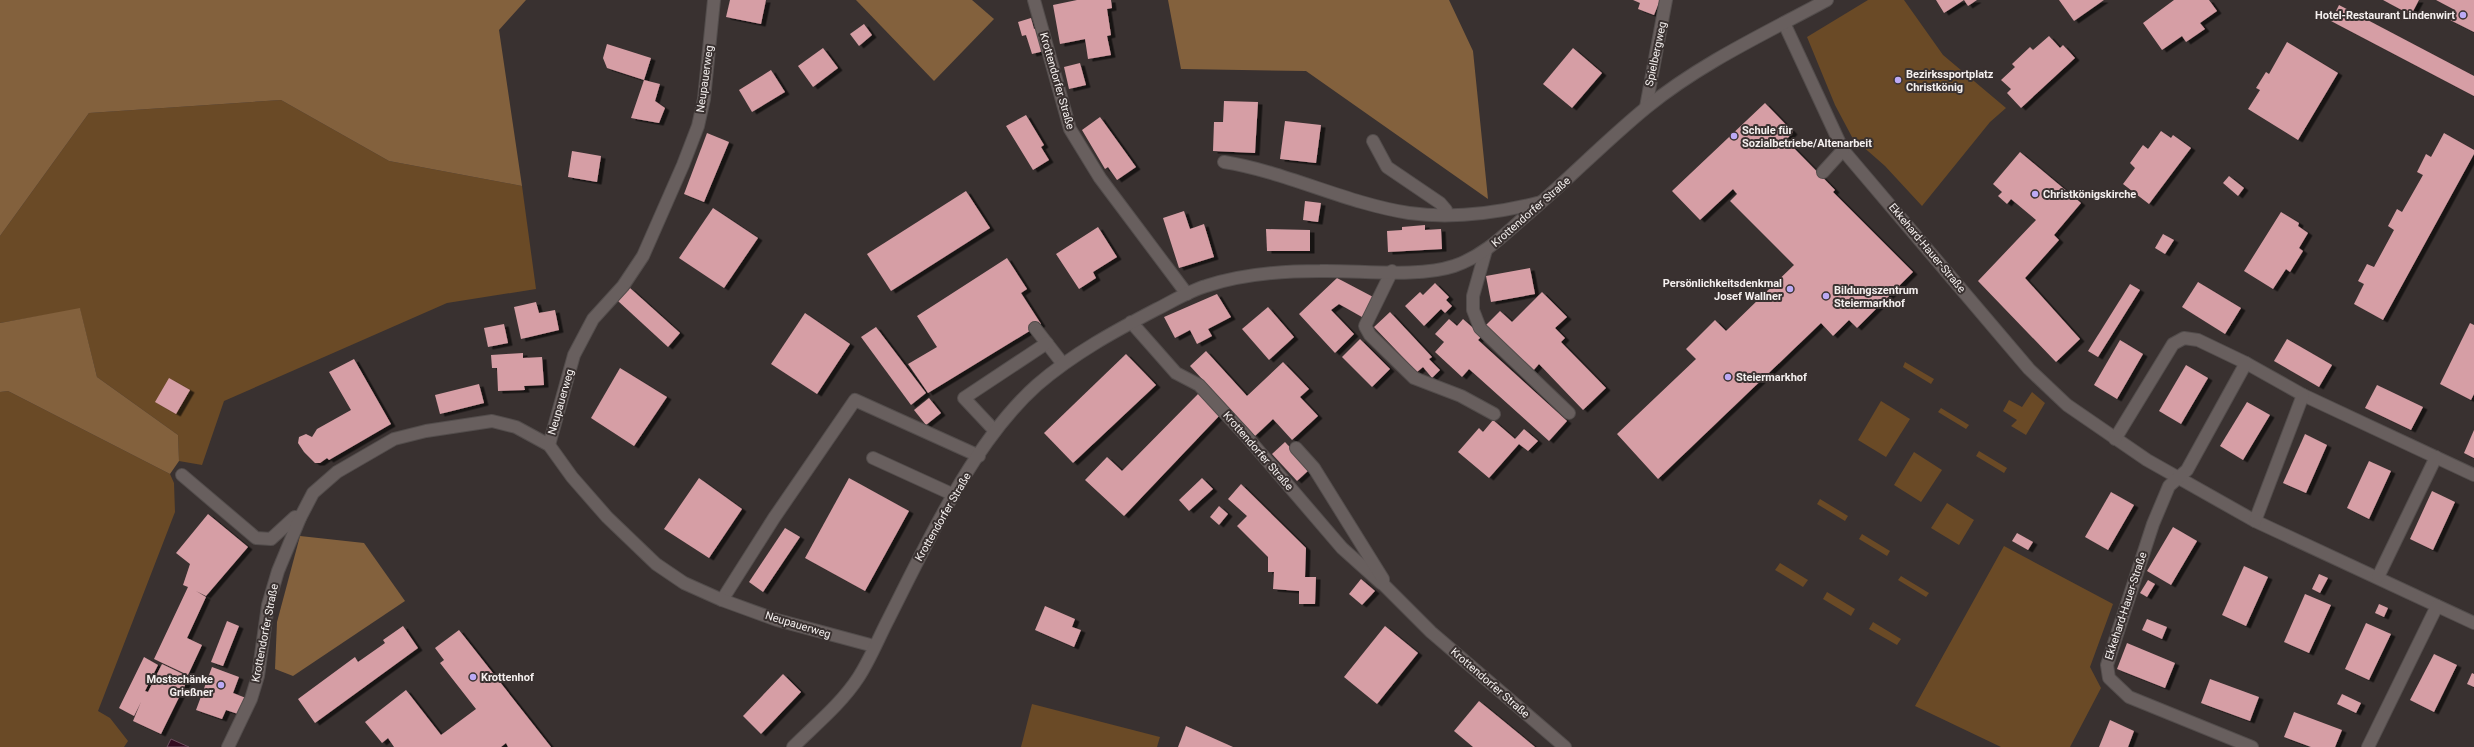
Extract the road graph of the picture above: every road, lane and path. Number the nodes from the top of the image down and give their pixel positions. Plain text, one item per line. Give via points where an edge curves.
1 (714, 0) edge
2 (1034, 0) edge
3 (1666, 0) edge
4 (1827, 0) edge
5 (1784, 24) junction
6 (1646, 108) junction
7 (1373, 141) dead end
8 (1843, 150) junction
9 (1224, 162) dead end
10 (1823, 172) dead end
11 (1544, 202) junction
12 (1446, 215) junction
13 (1486, 250) junction
14 (1392, 271) junction
15 (1187, 294) junction
16 (1131, 322) junction
17 (1035, 328) dead end
18 (1047, 343) junction
19 (2246, 363) junction
20 (1063, 364) junction
21 (2303, 396) junction
22 (1569, 413) dead end
23 (1494, 414) dead end
24 (995, 431) junction
25 (2115, 439) junction
26 (549, 445) junction
27 (1296, 448) dead end
28 (979, 456) junction
29 (2436, 457) junction
30 (873, 458) dead end
31 (182, 475) dead end
32 (2474, 475) edge
33 (2177, 478) junction
34 (954, 495) junction
35 (300, 518) junction
36 (2255, 521) junction
37 (2378, 577) junction
38 (1383, 584) junction
39 (722, 600) junction
40 (2437, 606) junction
41 (2474, 623) edge
42 (874, 646) junction
43 (228, 747) edge
44 (793, 747) edge
45 (1565, 747) edge
46 (2252, 747) edge
47 (2368, 747) edge

1 - 26 street, Neupauerweg via 704,99 698,126 686,159 643,256 623,286 593,319 574,355
2 - 15 street, Krottendorfer Straße via 1070,129 1100,178
3 - 6 street, Spielbergweg
4 - 5 street, Krottendorfer Straße
5 - 6 street, Krottendorfer Straße via 1685,79
5 - 8 street, Ekkehard-Hauer-Straße
6 - 11 street, Krottendorfer Straße
7 - 12 street via 1387,167 1440,203 1446,210
8 - 10 street
8 - 25 street, Ekkehard-Hauer-Straße via 2029,369 2067,405
9 - 12 street via 1256,167 1348,197 1409,213
11 - 12 street via 1506,211
11 - 13 street, Krottendorfer Straße
13 - 14 street, Krottendorfer Straße via 1454,266 1420,271
13 - 22 street via 1473,296 1473,310 1480,328
14 - 15 street, Krottendorfer Straße via 1257,274 1206,286
14 - 23 street via 1365,326 1370,335 1414,378 1461,396
15 - 16 street, Krottendorfer Straße
16 - 20 street, Krottendorfer Straße
16 - 38 street, Krottendorfer Straße via 1176,374 1199,385 1342,548
17 - 18 street
18 - 20 street
18 - 24 street via 964,398
19 - 21 street
19 - 25 street via 2198,340 2184,338 2173,344
19 - 33 street, Ekkehard-Hauer-Straße via 2187,470
20 - 24 street, Krottendorfer Straße via 1035,387
21 - 29 street
21 - 36 street
24 - 28 street, Krottendorfer Straße
25 - 33 street, Ekkehard-Hauer-Straße
26 - 35 street, Krottendorfer Straße via 516,427 492,421 404,436 394,439 337,472 313,493
26 - 39 street, Neupauerweg via 607,516 656,564 684,582
27 - 38 street, Krottendorfer Straße via 1314,468 1383,579
28 - 34 street, Krottendorfer Straße
28 - 39 street via 855,400 774,518
29 - 32 street
29 - 37 street
30 - 34 street
31 - 35 street via 256,538 271,539 290,520
33 - 36 street, Ekkehard-Hauer-Straße
33 - 46 street, Ekkehard-Hauer-Straße via 2169,486 2153,524 2107,665 2109,678 2130,697
34 - 42 street, Krottendorfer Straße
35 - 43 street, Krottendorfer Straße via 278,570 268,605 253,694
36 - 37 street, Ekkehard-Hauer-Straße
37 - 40 street, Ekkehard-Hauer-Straße
38 - 45 street, Krottendorfer Straße via 1431,632
39 - 42 street, Neupauerweg via 784,622
40 - 41 street, Ekkehard-Hauer-Straße
40 - 47 street
42 - 44 street, Krottendorfer Straße via 859,677 834,707

